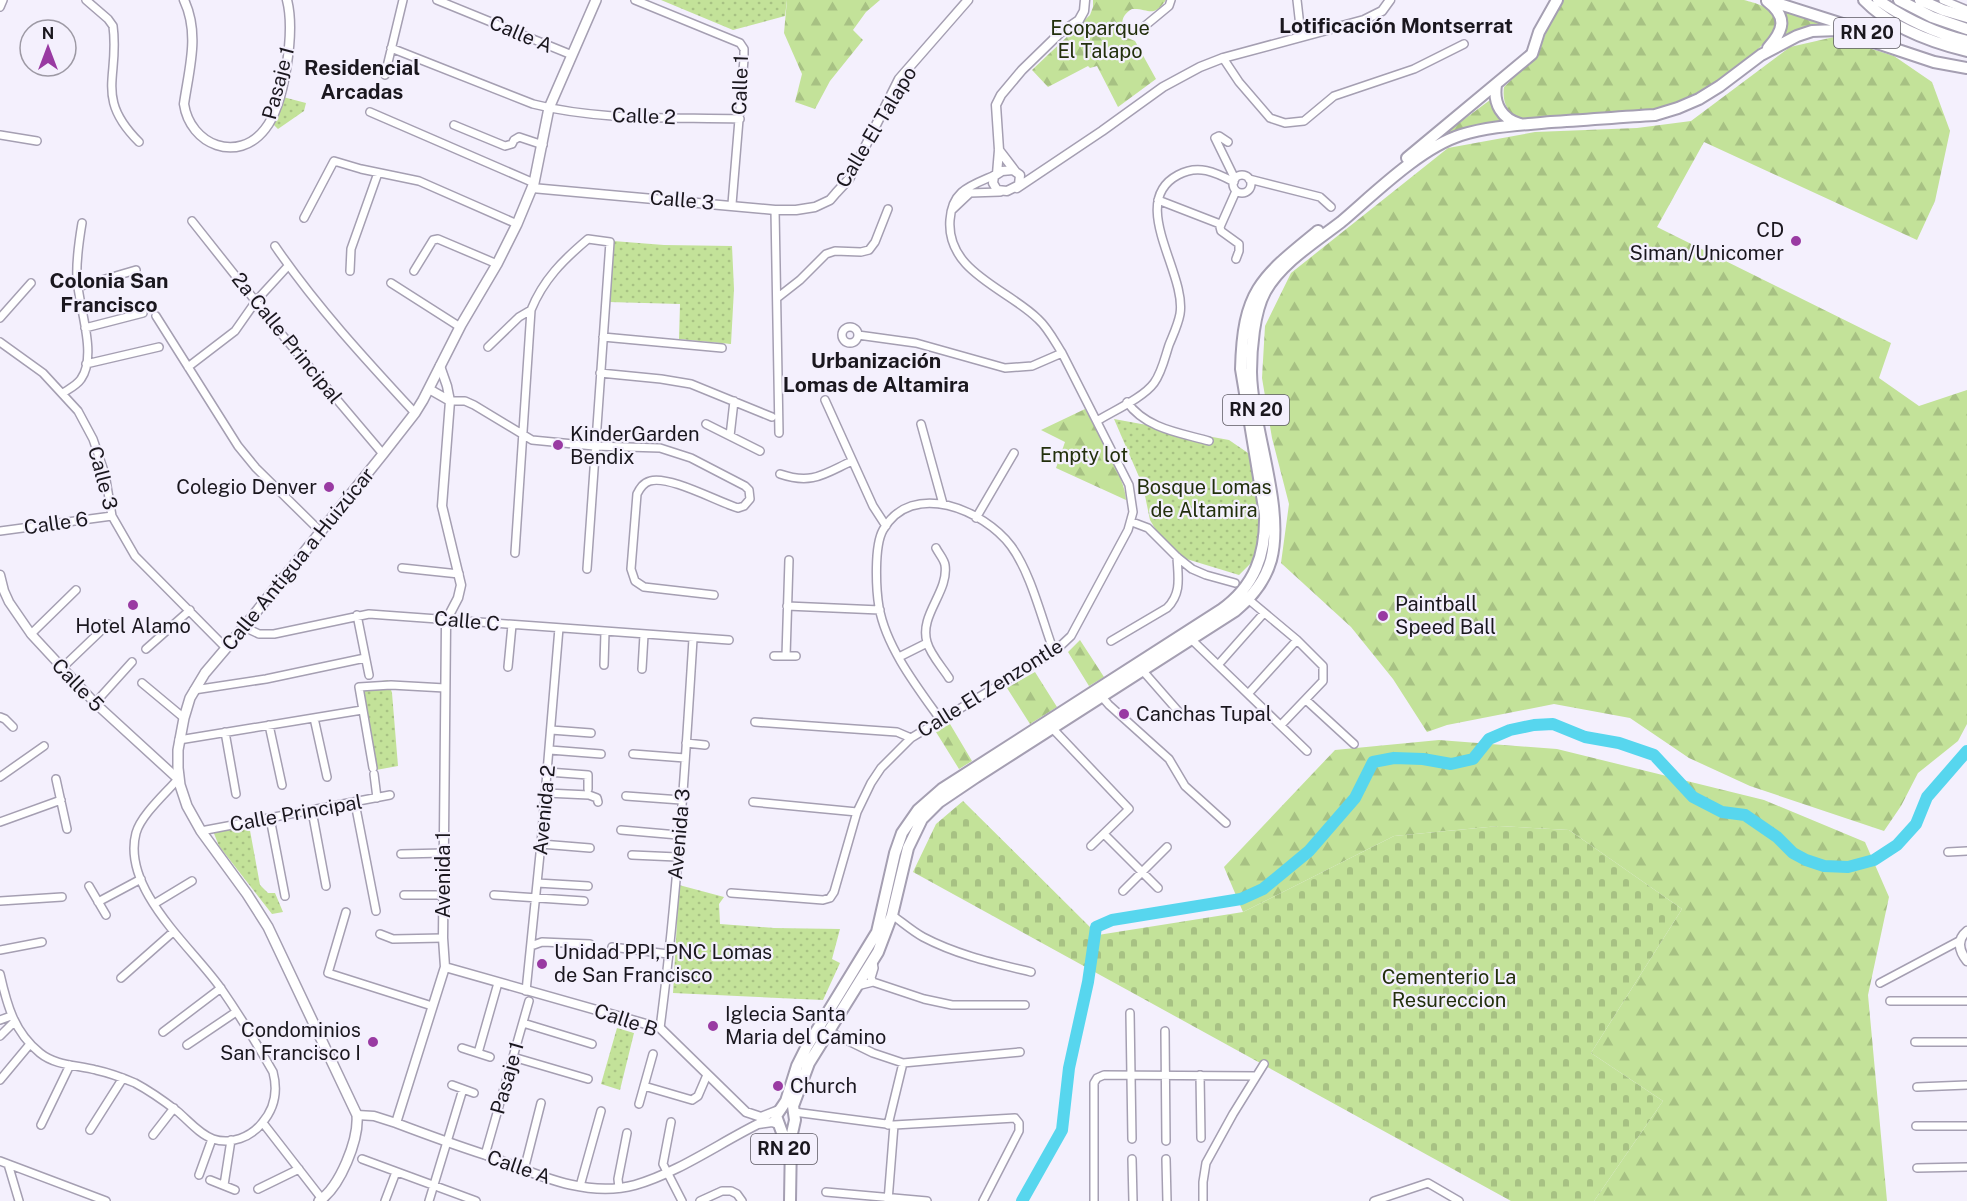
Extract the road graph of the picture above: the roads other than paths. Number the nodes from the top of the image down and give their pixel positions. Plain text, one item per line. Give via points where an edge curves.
1 (3, 0) edge
2 (86, 0) edge
3 (184, 0) edge
4 (287, 0) edge
5 (403, 0) edge
6 (437, 0) edge
7 (596, 0) edge
8 (635, 0) edge
9 (968, 0) edge
10 (1085, 0) edge
11 (1171, 0) edge
12 (1297, 0) edge
13 (1390, 0) edge
14 (1557, 0) edge
15 (1766, 0) edge
16 (1864, 0) edge
17 (1878, 0) edge
18 (1899, 0) edge
19 (1920, 0) edge
20 (1943, 0) edge
21 (459, 4) edge
22 (0, 6) edge
23 (1967, 10) edge
24 (1967, 17) edge
25 (1967, 29) edge
26 (1140, 30) dead end
27 (1301, 35) junction
28 (1967, 41) edge
29 (1464, 44) dead end
30 (391, 48) junction
31 (1967, 51) edge
32 (572, 55) junction
33 (1761, 55) junction
34 (1223, 58) junction
35 (1967, 62) edge
36 (1967, 68) edge
37 (385, 75) dead end
38 (1496, 85) junction
39 (549, 108) junction
40 (370, 112) dead end
41 (740, 119) junction
42 (454, 125) dead end
43 (1521, 125) junction
44 (0, 135) edge
45 (37, 141) dead end
46 (139, 142) dead end
47 (1228, 142) dead end
48 (543, 145) junction
49 (999, 150) junction
50 (1044, 169) junction
51 (1017, 172) junction
52 (378, 173) junction
53 (996, 174) junction
54 (1249, 179) junction
55 (1234, 180) junction
56 (533, 185) junction
57 (1017, 188) junction
58 (1236, 191) junction
59 (1001, 192) junction
60 (830, 200) joint
61 (1158, 200) junction
62 (732, 204) junction
63 (1331, 207) dead end
64 (775, 210) junction
65 (888, 210) dead end
66 (951, 212) junction
67 (304, 218) dead end
68 (192, 221) dead end
69 (82, 223) dead end
70 (517, 224) junction
71 (1221, 224) junction
72 (275, 246) dead end
73 (1236, 259) dead end
74 (497, 264) junction
75 (288, 266) junction
76 (136, 270) dead end
77 (350, 271) dead end
78 (414, 271) dead end
79 (31, 283) dead end
80 (391, 283) dead end
81 (78, 287) junction
82 (777, 298) junction
83 (256, 301) junction
84 (531, 310) junction
85 (143, 313) dead end
86 (156, 316) dead end
87 (0, 318) edge
88 (460, 327) junction
89 (85, 328) junction
90 (858, 335) dead end
91 (603, 338) junction
92 (0, 342) edge
93 (159, 347) dead end
94 (488, 347) dead end
95 (722, 348) dead end
96 (1062, 353) junction
97 (86, 364) junction
98 (440, 366) junction
99 (188, 367) junction
100 (600, 374) junction
101 (429, 389) junction
102 (63, 393) junction
103 (825, 400) dead end
104 (450, 401) junction
105 (734, 401) junction
106 (1127, 402) junction
107 (415, 413) junction
108 (772, 417) dead end
109 (1097, 421) junction
110 (706, 424) dead end
111 (921, 424) dead end
112 (779, 433) dead end
113 (523, 436) junction
114 (730, 436) junction
115 (1209, 441) dead end
116 (594, 446) junction
117 (760, 451) dead end
118 (1014, 453) dead end
119 (384, 454) junction
120 (852, 461) junction
121 (780, 474) dead end
122 (943, 504) junction
123 (112, 516) junction
124 (976, 518) junction
125 (1132, 522) junction
126 (886, 526) junction
127 (0, 531) edge
128 (321, 532) junction
129 (936, 548) dead end
130 (515, 553) dead end
131 (1177, 557) junction
132 (789, 560) dead end
133 (402, 568) dead end
134 (587, 569) dead end
135 (459, 574) junction
136 (0, 575) edge
137 (1235, 583) dead end
138 (75, 590) dead end
139 (2, 593) edge
140 (714, 595) dead end
141 (1248, 599) junction
142 (787, 606) junction
143 (190, 610) junction
144 (880, 610) junction
145 (1264, 613) junction
146 (357, 615) junction
147 (447, 619) junction
148 (108, 624) dead end
149 (512, 625) junction
150 (244, 627) junction
151 (559, 628) junction
152 (605, 632) junction
153 (31, 634) junction
154 (644, 635) junction
155 (693, 639) junction
156 (729, 640) dead end
157 (1192, 640) junction
158 (1297, 640) junction
159 (1111, 641) dead end
160 (927, 643) junction
161 (226, 648) junction
162 (146, 649) dead end
163 (1054, 652) junction
164 (774, 656) dead end
165 (786, 656) junction
166 (796, 656) dead end
167 (899, 657) junction
168 (365, 658) junction
169 (132, 662) dead end
170 (604, 665) dead end
171 (1218, 665) junction
172 (508, 667) dead end
173 (61, 669) junction
174 (642, 669) dead end
175 (1143, 670) junction
176 (369, 675) dead end
177 (949, 678) dead end
178 (142, 683) dead end
179 (445, 688) junction
180 (194, 690) junction
181 (1248, 694) junction
182 (1102, 697) junction
183 (1306, 700) junction
184 (95, 703) junction
185 (362, 710) junction
186 (1178, 711) dead end
187 (0, 717) edge
188 (183, 718) junction
189 (314, 718) junction
190 (940, 719) junction
191 (755, 722) dead end
192 (269, 725) junction
193 (1281, 725) junction
194 (13, 727) dead end
195 (1053, 729) junction
196 (551, 730) junction
197 (225, 732) junction
198 (591, 733) dead end
199 (911, 738) junction
200 (179, 740) junction
201 (686, 744) junction
202 (1354, 744) dead end
203 (705, 745) dead end
204 (44, 746) dead end
205 (549, 750) junction
206 (1307, 751) dead end
207 (602, 754) dead end
208 (633, 754) dead end
209 (685, 758) junction
210 (548, 772) junction
211 (0, 777) edge
212 (327, 777) dead end
213 (56, 779) dead end
214 (178, 779) junction
215 (282, 785) dead end
216 (588, 789) dead end
217 (546, 793) junction
218 (236, 794) dead end
219 (390, 795) dead end
220 (626, 796) dead end
221 (377, 798) junction
222 (61, 800) junction
223 (681, 800) junction
224 (598, 802) dead end
225 (753, 802) dead end
226 (355, 803) junction
227 (312, 811) junction
228 (857, 812) junction
229 (270, 818) junction
230 (0, 822) edge
231 (1226, 824) dead end
232 (67, 829) dead end
233 (621, 830) dead end
234 (201, 831) junction
235 (1104, 834) junction
236 (678, 835) junction
237 (541, 844) junction
238 (1091, 846) dead end
239 (1167, 847) dead end
240 (590, 848) dead end
241 (1967, 851) edge
242 (1948, 852) dead end
243 (444, 853) junction
244 (401, 854) dead end
245 (632, 855) dead end
246 (676, 857) junction
247 (1142, 872) junction
248 (141, 879) junction
249 (192, 881) dead end
250 (537, 883) junction
251 (89, 886) dead end
252 (326, 886) dead end
253 (588, 886) dead end
254 (1158, 888) dead end
255 (1123, 891) dead end
256 (731, 893) dead end
257 (404, 895) dead end
258 (443, 895) junction
259 (494, 895) dead end
260 (285, 896) dead end
261 (62, 897) dead end
262 (535, 898) junction
263 (0, 901) edge
264 (584, 901) dead end
265 (98, 902) junction
266 (154, 904) junction
267 (346, 912) dead end
268 (376, 912) dead end
269 (106, 915) dead end
270 (892, 915) junction
271 (1967, 931) edge
272 (173, 932) junction
273 (380, 934) dead end
274 (443, 938) junction
275 (1959, 941) junction
276 (42, 942) dead end
277 (590, 944) dead end
278 (531, 946) junction
279 (612, 946) dead end
280 (0, 950) edge
281 (668, 954) junction
282 (873, 962) junction
283 (1967, 962) edge
284 (445, 967) junction
285 (1031, 972) dead end
286 (0, 974) edge
287 (121, 978) dead end
288 (498, 982) junction
289 (873, 982) junction
290 (1880, 983) dead end
291 (858, 986) junction
292 (221, 988) junction
293 (526, 991) junction
294 (529, 1001) dead end
295 (1890, 1001) dead end
296 (1967, 1001) edge
297 (1025, 1005) dead end
298 (432, 1006) junction
299 (236, 1012) junction
300 (1130, 1013) dead end
301 (13, 1019) junction
302 (0, 1020) edge
303 (523, 1023) junction
304 (660, 1028) junction
305 (828, 1031) junction
306 (1165, 1031) dead end
307 (163, 1032) dead end
308 (0, 1036) edge
309 (1915, 1042) dead end
310 (1967, 1042) edge
311 (30, 1044) junction
312 (592, 1044) dead end
313 (187, 1045) dead end
314 (462, 1048) dead end
315 (478, 1053) junction
316 (1020, 1053) dead end
317 (653, 1054) dead end
318 (490, 1057) dead end
319 (513, 1057) junction
320 (903, 1064) junction
321 (1264, 1064) dead end
322 (70, 1065) junction
323 (707, 1075) junction
324 (1131, 1075) junction
325 (1165, 1075) junction
326 (1200, 1076) junction
327 (1256, 1076) junction
328 (123, 1078) junction
329 (588, 1078) dead end
330 (0, 1080) edge
331 (452, 1085) dead end
332 (1967, 1085) edge
333 (644, 1086) junction
334 (1917, 1087) dead end
335 (463, 1089) junction
336 (474, 1093) dead end
337 (541, 1103) dead end
338 (639, 1104) dead end
339 (174, 1108) junction
340 (779, 1110) junction
341 (601, 1111) dead end
342 (746, 1112) junction
343 (794, 1112) junction
344 (357, 1115) junction
345 (671, 1122) dead end
346 (263, 1123) junction
347 (396, 1123) junction
348 (41, 1125) dead end
349 (794, 1125) junction
350 (891, 1125) junction
351 (779, 1126) junction
352 (1916, 1126) dead end
353 (1967, 1126) edge
354 (748, 1129) junction
355 (90, 1130) dead end
356 (627, 1132) dead end
357 (153, 1135) dead end
358 (1201, 1138) dead end
359 (212, 1139) junction
360 (1132, 1139) dead end
361 (231, 1140) junction
362 (1166, 1141) dead end
363 (448, 1143) junction
364 (485, 1155) junction
365 (362, 1159) dead end
366 (1132, 1159) dead end
367 (1166, 1159) dead end
368 (4, 1162) edge
369 (1967, 1167) edge
370 (1917, 1168) dead end
371 (299, 1169) junction
372 (524, 1170) junction
373 (396, 1172) junction
374 (666, 1172) junction
375 (199, 1175) dead end
376 (210, 1180) dead end
377 (224, 1185) junction
378 (435, 1186) junction
379 (580, 1186) junction
380 (619, 1188) junction
381 (258, 1189) dead end
382 (235, 1190) dead end
383 (826, 1192) dead end
384 (888, 1199) edge
385 (320, 1200) edge
386 (927, 1200) edge
387 (19, 1201) edge
388 (106, 1201) edge
389 (385, 1201) edge
390 (429, 1201) edge
391 (474, 1201) edge
392 (682, 1201) edge
393 (700, 1201) edge
394 (742, 1201) edge
395 (784, 1201) edge
396 (790, 1201) edge
397 (983, 1201) edge
398 (1094, 1201) edge
399 (1133, 1201) edge
400 (1167, 1201) edge
401 (1203, 1201) edge
402 (1374, 1201) edge
403 (1459, 1201) edge

1 - 22 street
2 - 46 street via 113,26 111,94 122,123
3 - 4 street, Pasaje 1 via 192,22 193,44 186,112 200,136 228,147 254,140 267,127 275,110 290,43
5 - 30 street
6 - 21 street, Calle A
7 - 32 main road, Calle Antigua a Huizúcar
8 - 41 street, Calle 1 via 740,43 744,54
9 - 60 street, Calle El Talapo via 899,79 849,179
10 - 49 street via 1079,20 1029,62 1001,95 996,105
11 - 26 street
12 - 27 street
13 - 27 street via 1372,17
14 - 38 highway, RN 20 via 1532,54
15 - 33 highway via 1778,11 1781,24 1776,38
15 - 35 highway, RN 20 via 1911,48
16 - 31 highway via 1888,20 1918,35
17 - 28 highway via 1911,20
18 - 25 highway
19 - 24 highway
20 - 23 street
21 - 32 street, Calle A
27 - 34 street
29 - 34 street via 1414,69 1334,96 1304,121 1294,123 1270,118
30 - 37 street
30 - 39 street, Calle 2
32 - 39 main road, Calle Antigua a Huizúcar
33 - 36 highway, RN 20 via 1803,34 1838,30 1934,62
33 - 43 highway, RN 20 via 1706,95 1671,111
34 - 50 street via 1163,87
38 - 43 highway via 1500,110
38 - 340 highway, RN 20 via 1279,263 1255,293 1247,311 1241,369 1266,530 1261,561 1249,584 1230,604 942,789 918,810 902,833 895,853 878,932 806,1048
39 - 41 street, Calle 2 via 596,115
39 - 48 main road, Calle Antigua a Huizúcar
40 - 56 street
41 - 62 street, Calle 1
42 - 48 street via 505,146 519,138
43 - 141 highway, RN 20 via 1462,135 1424,154 1281,270 1264,294 1251,373 1273,511 1273,541 1264,577
44 - 45 street
47 - 55 street via 1219,136 1215,138
48 - 56 main road, Calle Antigua a Huizúcar
49 - 51 street
49 - 53 street
50 - 51 street
50 - 57 street
51 - 53 street
51 - 57 street
52 - 67 street via 334,161
52 - 70 street via 419,181
52 - 77 street via 351,249
53 - 59 street via 993,183
53 - 66 street via 963,190 952,203
54 - 55 street via 1242,175
54 - 58 street via 1248,191
54 - 63 street via 1320,197
55 - 58 street
55 - 61 street via 1207,170 1187,170 1166,184
56 - 62 street, Calle 3
56 - 70 main road, Calle Antigua a Huizúcar
57 - 59 street
58 - 71 street
59 - 66 street via 970,194
60 - 64 street, Calle 3 via 807,209
61 - 71 street
61 - 106 street via 1159,229 1180,291 1179,316 1160,374 1145,392
62 - 64 street, Calle 3
64 - 82 street
65 - 82 street via 869,250 826,254
66 - 96 street, Calle El Zenzontle via 951,239 965,264 1039,319
68 - 83 street, 2a Calle Principal
69 - 81 street via 76,262
70 - 74 main road, Calle Antigua a Huizúcar
71 - 73 street via 1221,231 1239,244
72 - 75 street
74 - 78 street via 438,239 432,240
74 - 88 main road, Calle Antigua a Huizúcar
75 - 83 street
75 - 107 street via 354,347
76 - 81 street
79 - 87 street
80 - 88 street
81 - 89 street
82 - 112 street
83 - 99 street via 235,331
83 - 119 street, 2a Calle Principal
84 - 91 street via 542,285 567,257 588,239 610,242
84 - 94 street
84 - 113 street
85 - 89 street
86 - 99 street
88 - 98 main road, Calle Antigua a Huizúcar
89 - 97 street
90 - 96 street via 916,343 1005,368 1032,366
91 - 95 street
91 - 100 street
92 - 102 street, Calle 3
93 - 97 street
96 - 109 street, Calle El Zenzontle
97 - 102 street via 82,378
98 - 101 main road, Calle Antigua a Huizúcar
98 - 104 street
99 - 128 street via 238,446
100 - 105 street via 676,381
100 - 116 street
101 - 104 street
101 - 107 main road, Calle Antigua a Huizúcar
102 - 123 street, Calle 3 via 93,439 105,474
103 - 120 street
104 - 113 street via 474,405
104 - 135 street via 442,507
105 - 108 street
105 - 114 street
106 - 109 street
106 - 115 street via 1154,425
107 - 119 main road, Calle Antigua a Huizúcar
109 - 125 street, Calle El Zenzontle via 1132,493
110 - 114 street
111 - 122 street
113 - 116 street
113 - 130 street
114 - 117 street
116 - 134 street
116 - 140 street via 673,451 749,490 750,499 738,508 657,480 644,484 637,494 631,569 634,581 644,587
118 - 124 street
119 - 128 main road, Calle Antigua a Huizúcar
120 - 121 street via 812,480
120 - 126 street
122 - 124 street
122 - 126 street via 909,507
123 - 127 street, Calle 6
123 - 143 street, Calle 3 via 135,556
124 - 163 street via 1002,536 1017,555
125 - 131 street via 1148,528
125 - 163 street, Calle El Zenzontle via 1078,626
126 - 144 street via 878,549
128 - 150 main road, Calle Antigua a Huizúcar
129 - 160 street via 945,572 927,624
131 - 137 street via 1192,569
131 - 159 street via 1179,586 1173,602
132 - 142 street
133 - 135 street
135 - 147 street via 460,589
136 - 139 street, Calle 5
138 - 153 street
139 - 153 street, Calle 5
141 - 145 street
141 - 157 highway, RN 20
142 - 144 street
142 - 165 street
143 - 161 street, Calle 3
143 - 162 street
144 - 167 street
145 - 158 street
145 - 171 street
146 - 147 street, Calle C
146 - 150 street, Calle C via 274,634 259,634
146 - 168 street
147 - 149 street, Calle C
147 - 179 street, Avenida 1
148 - 173 street
149 - 151 street, Calle C
149 - 172 street
150 - 161 main road, Calle Antigua a Huizúcar
151 - 152 street, Calle C
151 - 196 street, Avenida 2
152 - 154 street, Calle C
152 - 170 street
153 - 173 street, Calle 5
154 - 155 street, Calle C
154 - 174 street
155 - 156 street, Calle C
155 - 201 street, Avenida 3
157 - 171 street
157 - 175 highway, RN 20
158 - 181 street
158 - 183 street via 1321,662 1324,671 1323,681
160 - 167 street
160 - 177 street
161 - 180 main road, Calle Antigua a Huizúcar
163 - 190 street, Calle El Zenzontle
164 - 165 street
165 - 166 street
167 - 190 street
168 - 176 street
168 - 180 street
169 - 184 street
171 - 181 street
173 - 184 street, Calle 5
175 - 182 highway, RN 20
175 - 186 street
178 - 188 street
179 - 185 street via 359,687
179 - 243 street, Avenida 1
180 - 188 main road, Calle Antigua a Huizúcar
181 - 193 street
182 - 195 highway, RN 20
182 - 231 street via 1169,759 1185,786
183 - 193 street
183 - 202 street
184 - 214 street, Calle 5
185 - 189 street
185 - 221 street
187 - 194 street
188 - 200 main road, Calle Antigua a Huizúcar
189 - 192 street
189 - 212 street
190 - 199 street, Calle El Zenzontle
191 - 199 street via 897,732
192 - 197 street
192 - 215 street
193 - 206 street
195 - 235 street via 1130,809
195 - 270 highway, RN 20 via 968,782 922,819 903,861
196 - 198 street
196 - 205 street, Avenida 2
197 - 200 street
197 - 218 street
199 - 228 street, Calle El Zenzontle via 871,783
200 - 214 main road, Calle Antigua a Huizúcar
201 - 203 street
201 - 209 street, Avenida 3
204 - 211 street
205 - 207 street
205 - 210 street, Avenida 2
208 - 209 street
209 - 223 street, Avenida 3
210 - 216 street via 588,775
210 - 217 street, Avenida 2
213 - 222 street
214 - 234 main road, Calle Antigua a Huizúcar
214 - 248 street via 138,829 135,855
217 - 224 street via 589,795
217 - 237 street, Avenida 2
219 - 221 street, Calle Principal
220 - 223 street
221 - 226 street, Calle Principal
222 - 230 street
222 - 232 street
223 - 236 street, Avenida 3
225 - 228 street
226 - 227 street, Calle Principal
226 - 268 street
227 - 229 street, Calle Principal
227 - 252 street
228 - 256 street, Calle El Zenzontle via 830,898
229 - 234 street, Calle Principal
229 - 260 street
233 - 236 street
234 - 344 main road, Calle Antigua a Huizúcar via 268,927
235 - 238 street
235 - 247 street
236 - 246 street, Avenida 3
237 - 240 street
237 - 250 street, Avenida 2
239 - 247 street
241 - 242 street
243 - 244 street
243 - 258 street, Avenida 1
245 - 246 street
246 - 281 street, Avenida 3
247 - 254 street
247 - 255 street
248 - 265 street
248 - 266 street
249 - 266 street
250 - 253 street
250 - 262 street, Avenida 2
251 - 265 street
257 - 258 street
258 - 274 street, Avenida 1
259 - 262 street
261 - 263 street
262 - 264 street
262 - 278 street, Avenida 2
265 - 269 street
266 - 272 street
267 - 298 street via 328,973
270 - 282 highway, RN 20
270 - 285 street via 942,946
271 - 275 street
272 - 287 street
272 - 292 street
273 - 274 street via 393,939
274 - 284 street, Avenida 1
275 - 283 street
275 - 290 street
276 - 280 street
277 - 278 street via 542,942
278 - 293 street, Avenida 2
279 - 281 street
281 - 304 street, Avenida 3
282 - 289 street
282 - 291 highway, RN 20
284 - 288 street, Calle B
284 - 298 street, Avenida 1
286 - 301 street
288 - 293 street, Calle B
288 - 315 street
289 - 291 street
289 - 297 street via 952,1005
291 - 305 highway, RN 20
292 - 299 street
292 - 307 street
293 - 304 street, Calle B
294 - 303 street, Pasaje 1
295 - 296 street
298 - 347 street, Avenida 1
299 - 313 street
299 - 346 street via 274,1078 275,1101
300 - 324 street
301 - 302 street
301 - 308 street
301 - 311 street
303 - 312 street
303 - 319 street, Pasaje 1
304 - 323 street, Calle B
305 - 320 street
305 - 343 highway, RN 20 via 809,1063
306 - 325 street
309 - 310 street
311 - 322 street via 42,1055
311 - 330 street
314 - 315 street
315 - 318 street
316 - 320 street
317 - 333 street
319 - 329 street
319 - 364 street, Pasaje 1
320 - 350 street
321 - 327 street
322 - 328 street
322 - 348 street
323 - 333 street via 692,1101
323 - 342 street, Calle B
324 - 325 street
324 - 360 street
324 - 398 street via 1104,1075 1094,1083
325 - 326 street
325 - 362 street
326 - 327 street
326 - 358 street
327 - 401 street via 1206,1163
328 - 339 street
328 - 355 street
331 - 335 street
332 - 334 street
333 - 338 street
335 - 336 street
335 - 363 street
337 - 372 street
339 - 357 street
339 - 359 street
340 - 342 street via 761,1117
340 - 343 highway
340 - 351 highway, RN 20
341 - 379 street
342 - 354 street
343 - 349 highway, RN 20
343 - 350 street
344 - 347 street, Calle A
344 - 385 main road via 358,1126 349,1155 336,1183
345 - 374 street via 663,1164
346 - 361 street via 246,1137
346 - 371 street
347 - 363 street, Calle A
349 - 351 highway via 786,1129
349 - 396 highway, RN 20
350 - 384 street
350 - 397 street via 1015,1118 1019,1131
351 - 354 street, Calle A via 765,1122
351 - 395 highway, RN 20 via 784,1138
352 - 353 street
354 - 374 street, Calle A
356 - 380 street
359 - 361 street
359 - 375 street
361 - 377 street
363 - 364 street, Calle A
363 - 378 street
364 - 372 street, Calle A
365 - 373 street
366 - 399 street
367 - 400 street
368 - 387 street
368 - 388 street
369 - 370 street
371 - 381 street
371 - 385 street
372 - 379 street, Calle A
373 - 378 street
373 - 389 street
374 - 380 street, Calle A
374 - 392 street
376 - 377 street
377 - 382 street
378 - 390 street
378 - 391 street
379 - 380 street, Calle A
383 - 384 street
384 - 386 street
393 - 394 street via 726,1190
402 - 403 street via 1428,1183

